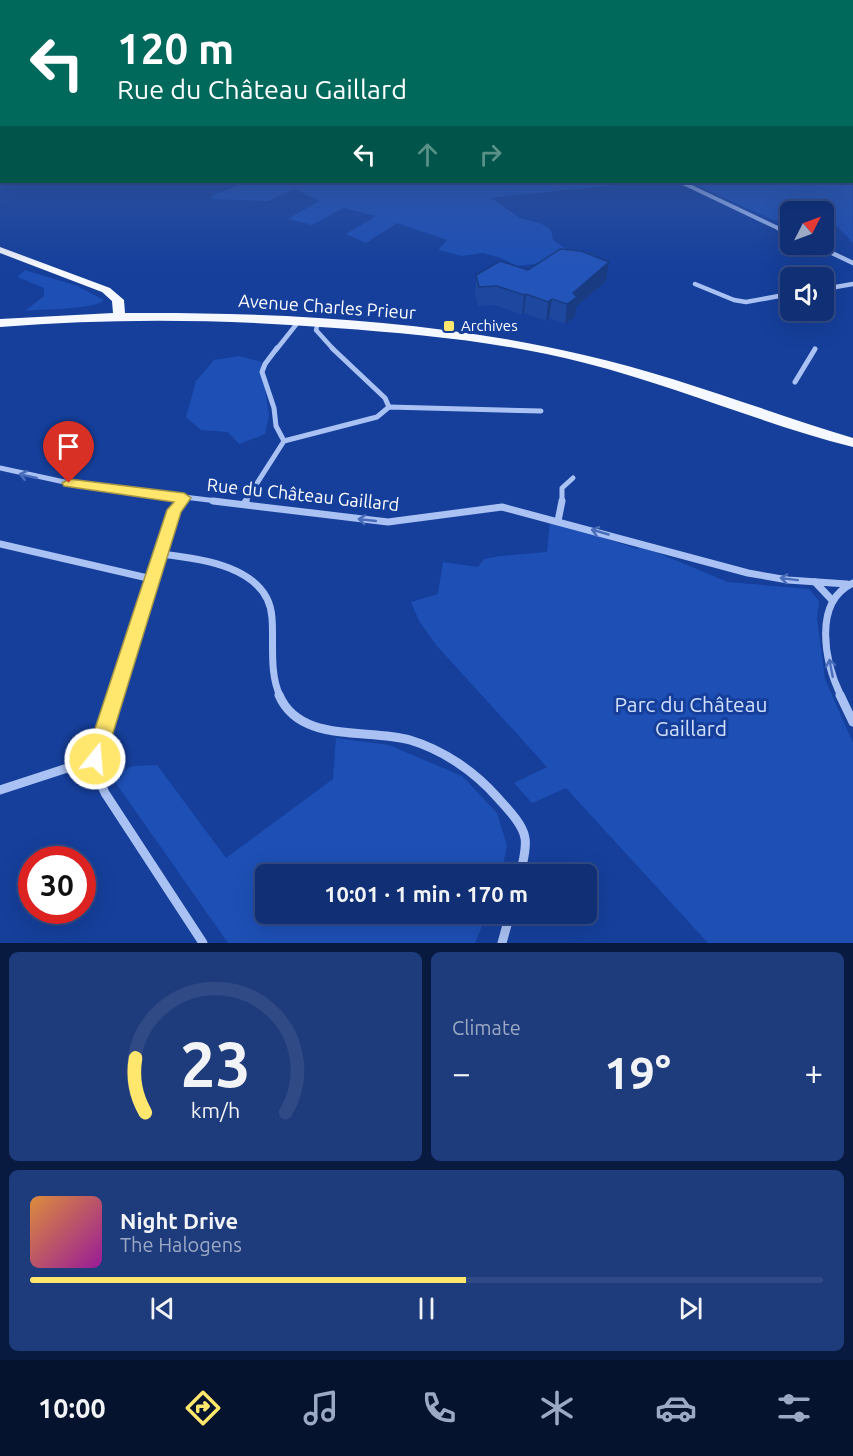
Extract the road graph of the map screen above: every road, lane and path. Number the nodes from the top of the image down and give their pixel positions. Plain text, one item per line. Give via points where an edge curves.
1 (683, 183) edge
2 (780, 229) edge
3 (0, 250) edge
4 (834, 254) edge
5 (853, 263) edge
6 (695, 284) dead end
7 (853, 284) edge
8 (834, 287) edge
9 (780, 296) edge
10 (119, 316) junction
11 (299, 321) junction
12 (318, 322) junction
13 (0, 323) edge
14 (815, 349) dead end
15 (795, 382) dead end
16 (389, 407) junction
17 (541, 411) dead end
18 (284, 441) junction
19 (853, 443) edge
20 (0, 468) edge
21 (573, 478) dead end
22 (184, 498) junction
23 (244, 504) junction
24 (558, 521) junction
25 (0, 544) edge
26 (160, 554) junction
27 (152, 579) junction
28 (815, 582) junction
29 (850, 584) edge
30 (831, 599) junction
31 (853, 722) edge
32 (95, 759) junction
33 (0, 790) edge
34 (522, 864) edge
35 (507, 924) edge
36 (203, 943) edge
37 (502, 943) edge

1 - 2 street
3 - 10 main road via 106,290 118,300
4 - 5 street
6 - 9 street via 746,302
7 - 8 street
10 - 11 main road, Avenue Charles Prieur
10 - 13 main road, Avenue Charles Prieur
11 - 12 main road, Avenue Charles Prieur
11 - 18 street via 262,372 276,426
12 - 16 street via 316,330 321,338 385,398
12 - 19 main road, Avenue Charles Prieur via 465,336 578,357
14 - 15 street
16 - 17 street
16 - 18 street via 377,417
18 - 23 street
22 -> 20 street, Rue du Château Gaillard via 69,483
21 - 24 street via 562,488
22 - 23 street, Rue du Château Gaillard
22 - 26 street via 174,510
24 -> 23 street, Rue du Château Gaillard via 502,507 388,522
28 -> 24 street, Rue du Château Gaillard via 748,573
25 - 27 street
26 - 27 street
26 - 34 street via 215,563 243,575 259,588 271,610 272,677 284,707 301,722 394,736 462,764 500,797 525,837
27 - 32 street
28 - 29 street, Rue du Château Gaillard
28 - 30 street
29 - 30 street
31 -> 30 street via 834,679 828,649 825,628
32 - 33 street
32 - 36 street via 105,793
35 - 37 street

